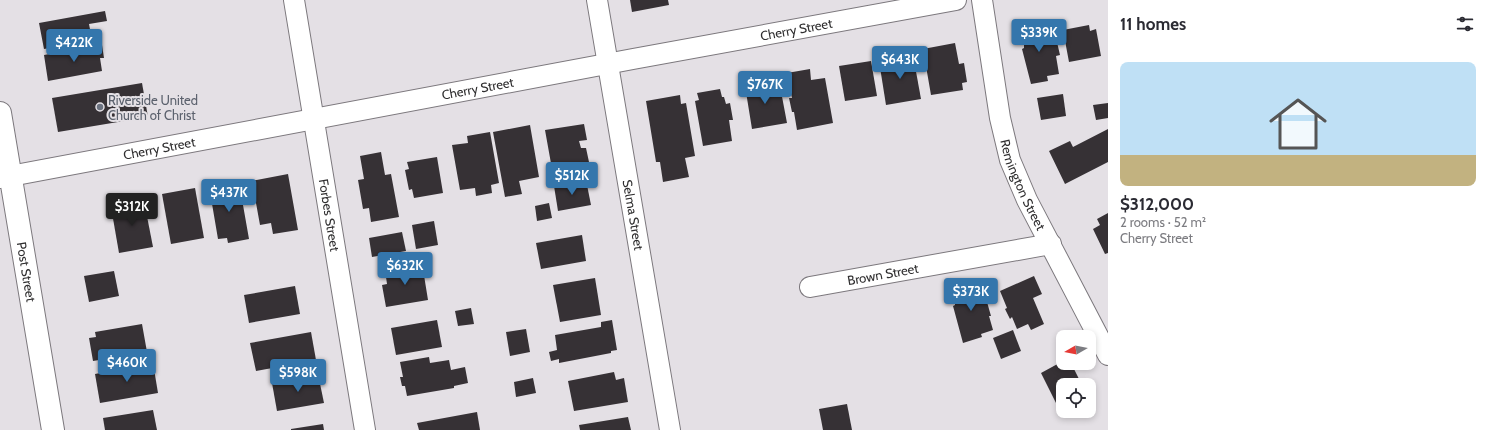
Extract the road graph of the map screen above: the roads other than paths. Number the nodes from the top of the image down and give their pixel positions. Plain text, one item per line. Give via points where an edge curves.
1 (294, 0) edge
2 (597, 0) edge
3 (956, 0) edge
4 (982, 0) edge
5 (608, 64) junction
6 (0, 113) edge
7 (313, 120) junction
8 (5, 178) edge
9 (1050, 244) junction
10 (810, 287) dead end
11 (1108, 355) edge
12 (53, 430) edge
13 (365, 430) edge
14 (670, 430) edge

1 - 7 street, Forbes Street
2 - 5 street, Selma Street
3 - 5 street, Cherry Street
4 - 9 street, Remington Street via 1000,118 1010,160
5 - 7 street, Cherry Street
5 - 14 street, Selma Street
6 - 8 street, Post Street
7 - 8 street, Cherry Street
7 - 13 street, Forbes Street
8 - 12 street, Post Street
9 - 10 street, Brown Street
9 - 11 street, Remington Street

